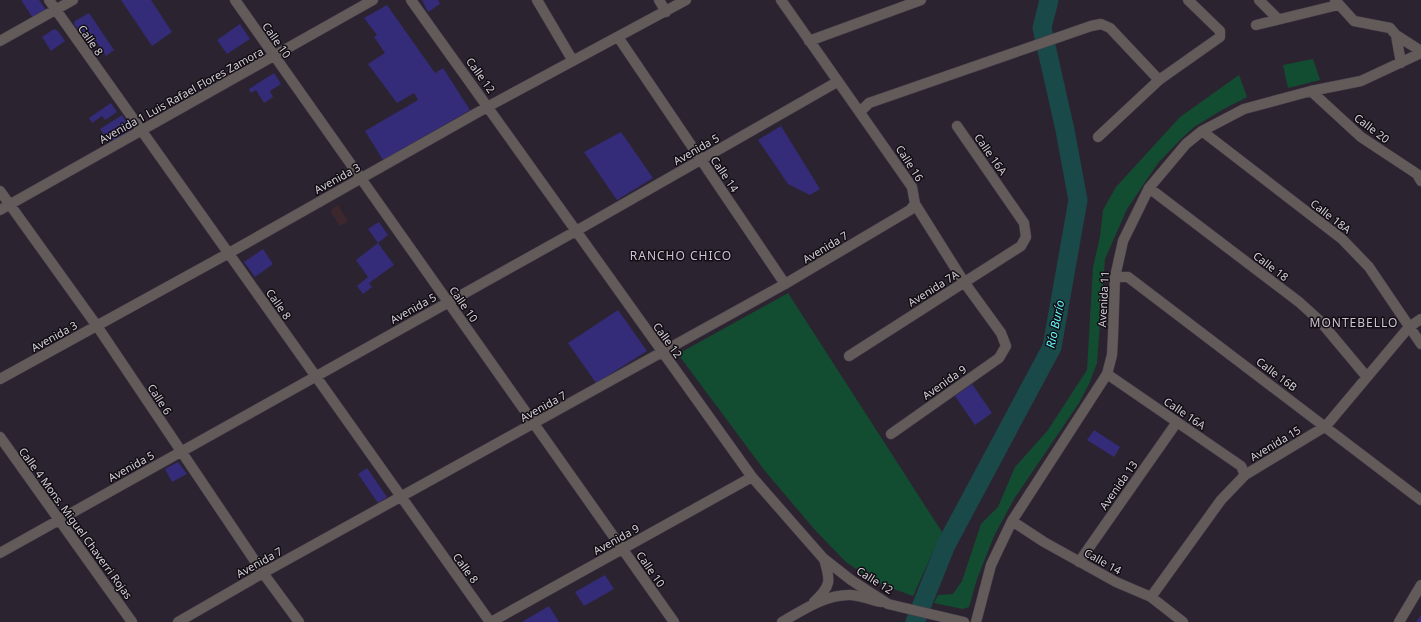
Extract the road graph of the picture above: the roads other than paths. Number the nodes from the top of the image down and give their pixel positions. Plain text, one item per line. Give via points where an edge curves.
1 (48, 0) edge
2 (73, 0) edge
3 (235, 0) edge
4 (373, 0) edge
5 (411, 0) edge
6 (537, 0) edge
7 (659, 0) edge
8 (686, 0) edge
9 (781, 0) edge
10 (921, 0) edge
11 (1188, 0) edge
12 (1259, 0) edge
13 (1336, 3) edge
14 (55, 10) junction
15 (666, 12) junction
16 (1278, 19) junction
17 (1256, 25) dead end
18 (1396, 35) junction
19 (618, 37) junction
20 (0, 41) edge
21 (809, 41) junction
22 (1421, 52) edge
23 (273, 56) junction
24 (573, 61) junction
25 (1400, 63) junction
26 (1159, 80) junction
27 (837, 82) junction
28 (1311, 90) junction
29 (489, 106) junction
30 (860, 112) junction
31 (957, 126) dead end
32 (140, 131) junction
33 (1202, 131) junction
34 (1098, 137) dead end
35 (701, 160) junction
36 (1420, 174) edge
37 (360, 179) junction
38 (1149, 188) junction
39 (0, 191) edge
40 (915, 204) junction
41 (10, 205) junction
42 (0, 210) edge
43 (576, 232) junction
44 (1026, 237) joint
45 (229, 253) junction
46 (1115, 277) junction
47 (964, 282) junction
48 (785, 284) junction
49 (448, 302) junction
50 (1421, 319) edge
51 (97, 326) junction
52 (1409, 327) junction
53 (1421, 344) edge
54 (1006, 346) joint
55 (662, 352) junction
56 (849, 356) dead end
57 (1107, 374) junction
58 (1366, 376) junction
59 (316, 377) junction
60 (0, 379) edge
61 (1177, 422) junction
62 (534, 424) junction
63 (1326, 426) junction
64 (891, 434) dead end
65 (0, 437) edge
66 (181, 452) junction
67 (1245, 475) junction
68 (752, 477) junction
69 (401, 498) junction
70 (1421, 500) edge
71 (59, 519) junction
72 (1012, 520) junction
73 (623, 550) junction
74 (0, 553) edge
75 (823, 558) junction
76 (1079, 562) junction
77 (263, 573) junction
78 (1421, 585) edge
79 (1151, 597) junction
80 (888, 604) junction
81 (811, 605) junction
82 (132, 622) edge
83 (178, 622) edge
84 (299, 622) edge
85 (490, 622) edge
86 (674, 622) edge
87 (782, 622) edge
88 (964, 622) edge
89 (976, 622) edge
90 (1183, 622) edge
91 (1399, 622) edge

1 - 14 street, Calle 8
2 - 14 street
3 - 23 street, Calle 10
4 - 23 street, Avenida 1 Luis Rafael Flores Zamora
5 - 29 street, Calle 12
6 - 24 street
7 - 15 street
8 - 15 street, Avenida 3
9 - 21 street, Calle 16
10 - 21 street
11 - 26 street via 1220,31 1220,37
12 - 16 street
13 - 16 street
13 - 18 street via 1354,21 1390,28
14 - 20 street
14 - 32 street, Calle 8
15 - 19 street, Avenida 3
16 - 17 street
18 - 22 street
18 - 25 street
19 - 24 street, Avenida 3
19 - 35 street, Calle 14
21 - 27 street, Calle 16
22 - 25 street, Avenida 11
23 - 32 street, Avenida 1 Luis Rafael Flores Zamora
23 - 37 street, Calle 10
24 - 29 street, Avenida 3
25 - 28 street, Avenida 11 via 1361,81
26 - 30 street via 1110,28 1101,24 869,103
26 - 34 street
27 - 30 street, Calle 16
27 - 35 street, Avenida 5
28 - 33 street, Avenida 11 via 1244,109
28 - 36 street, Calle 20 via 1361,137
29 - 37 street, Avenida 3
29 - 43 street, Calle 12
30 - 40 street, Calle 16 via 912,187
31 - 44 street, Calle 16A via 1024,223
32 - 41 street, Avenida 1 Luis Rafael Flores Zamora
32 - 45 street, Calle 8
33 - 38 street, Avenida 11 via 1186,144
33 - 52 street, Calle 18A via 1342,239 1369,267
35 - 43 street, Avenida 5
35 - 48 street, Calle 14
37 - 45 street, Avenida 3
37 - 49 street, Calle 10
38 - 46 street, Avenida 11 via 1123,241
38 - 58 street, Calle 18 via 1299,302 1320,321
39 - 41 street, Calle 6
40 - 47 street, Calle 16
40 - 48 street, Avenida 7 via 910,210
41 - 42 street, Avenida 1 Luis Rafael Flores Zamora
41 - 51 street, Calle 6
43 - 49 street, Avenida 5
43 - 55 street, Calle 12
44 - 47 street, Avenida 7A via 1020,246
45 - 51 street, Avenida 3
45 - 59 street, Calle 8
46 - 57 street, Avenida 11 via 1113,342
46 - 63 street, Calle 16B via 1128,277
47 - 54 street, Calle 16 via 1002,333
47 - 56 street, Avenida 7A
48 - 55 street, Avenida 7
49 - 59 street, Avenida 5
49 - 62 street, Calle 10
50 - 52 street, Avenida 15
51 - 60 street, Avenida 3
51 - 66 street, Calle 6
52 - 53 street, Calle 18A
52 - 58 street, Avenida 15
54 - 64 street, Avenida 9 via 999,358
55 - 62 street, Avenida 7
55 - 68 street, Calle 12
57 - 61 street, Calle 16A
57 - 72 street, Avenida 11
58 - 63 street, Avenida 15
59 - 66 street, Avenida 5
59 - 69 street, Calle 8
61 - 67 street, Calle 16A via 1241,466
61 - 76 street, Avenida 13
62 - 69 street, Avenida 7
62 - 73 street, Calle 10
63 - 67 street, Avenida 15
63 - 70 street, Calle 16B
65 - 71 street, Calle 4 Mons. Miguel Chaverri Rojas
66 - 71 street, Avenida 5
66 - 77 street, Calle 6
67 - 79 street, Avenida 15 via 1221,500
68 - 73 street, Avenida 9
68 - 75 street, Calle 12
69 - 77 street, Avenida 7
69 - 85 street, Calle 8
71 - 74 street, Avenida 5
71 - 82 street, Calle 4 Mons. Miguel Chaverri Rojas
72 - 76 street, Calle 14
72 - 89 street, Avenida 11 via 991,565
73 - 85 street, Avenida 9
73 - 86 street, Calle 10
75 - 80 street, Calle 12
75 - 81 street via 830,576 829,583 826,591
76 - 79 street, Calle 14
77 - 83 street, Avenida 7
77 - 84 street, Calle 6
78 - 91 street
79 - 90 street, Calle 14
80 - 81 street via 851,595 836,596
80 - 88 street, Calle 12
81 - 87 street

